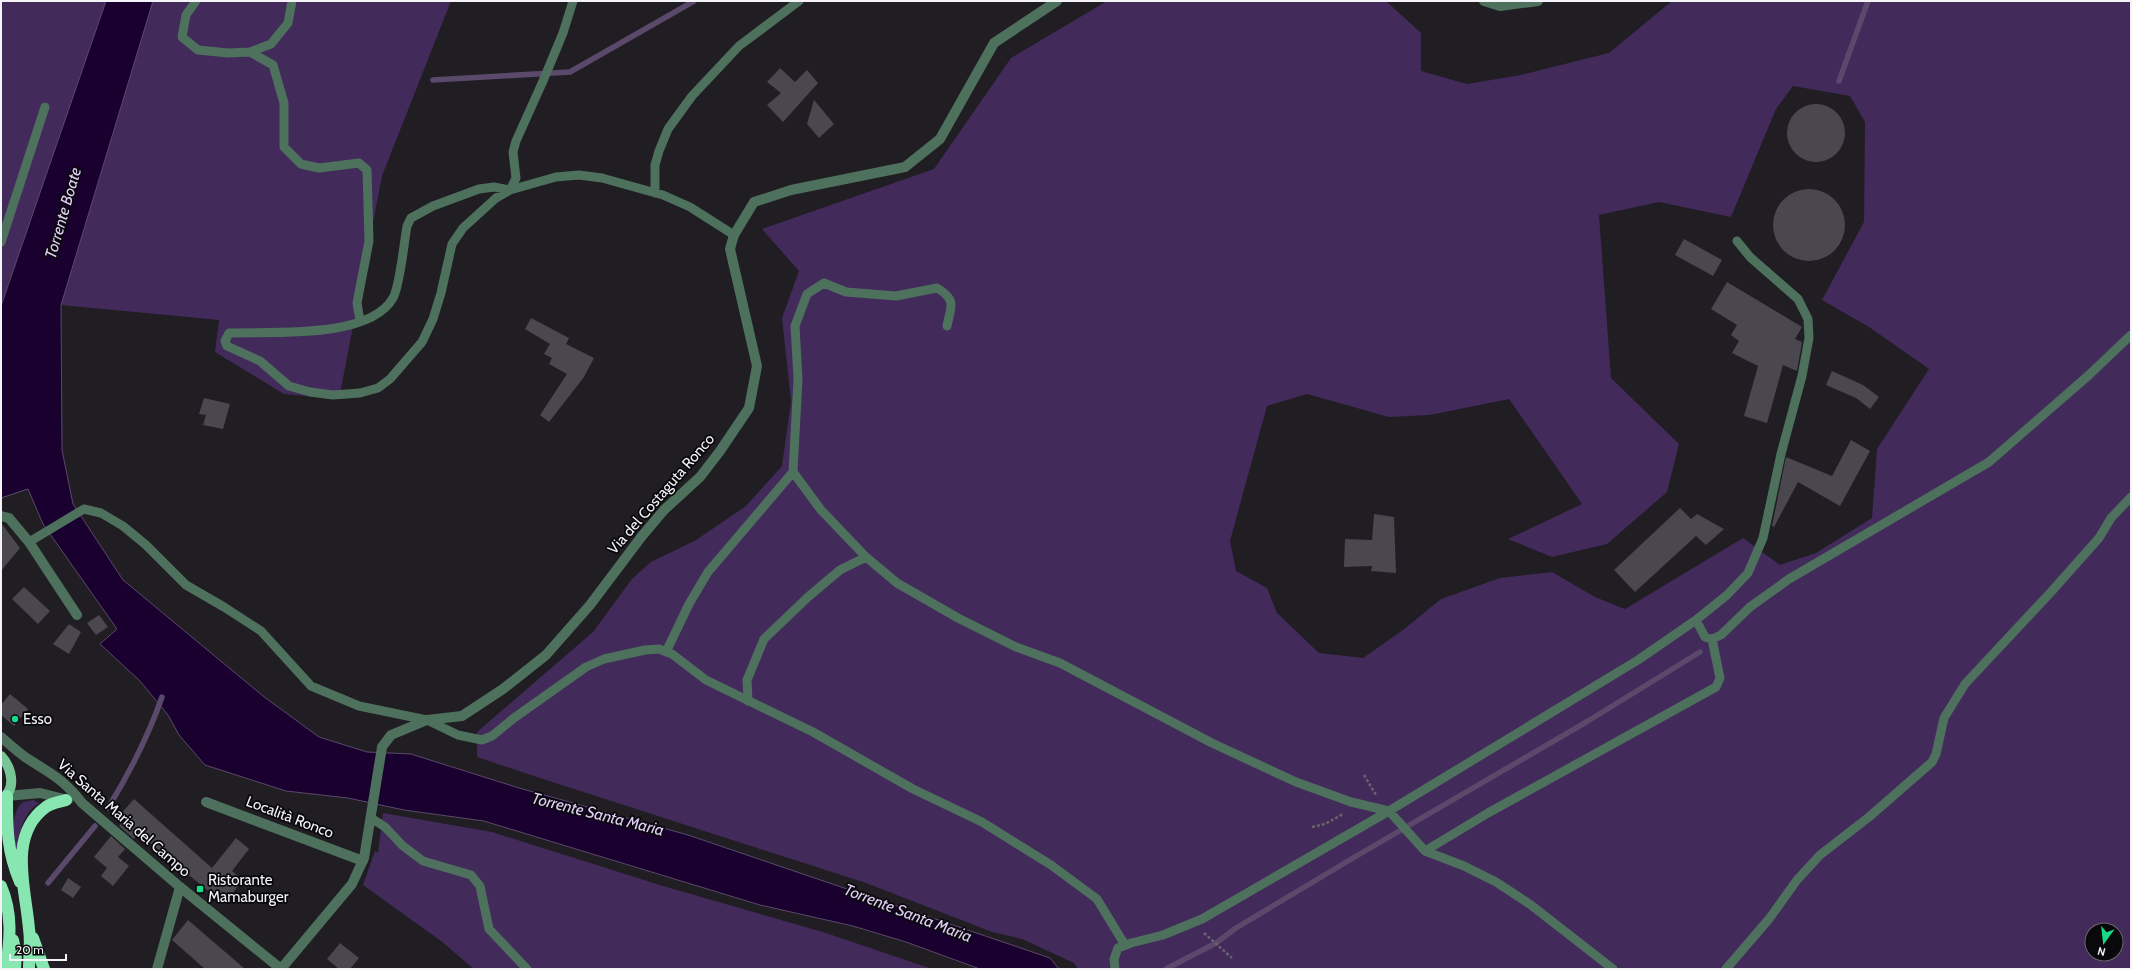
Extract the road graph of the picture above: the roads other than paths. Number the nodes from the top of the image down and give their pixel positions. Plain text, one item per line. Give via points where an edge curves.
1 (196, 1) edge
2 (292, 1) edge
3 (573, 1) edge
4 (799, 1) edge
5 (1057, 1) edge
6 (1484, 1) edge
7 (1538, 1) edge
8 (250, 52) junction
9 (45, 107) dead end
10 (510, 190) junction
11 (654, 193) junction
12 (734, 235) junction
13 (1737, 241) dead end
14 (1, 242) edge
15 (360, 321) junction
16 (946, 326) dead end
17 (2131, 335) edge
18 (793, 472) junction
19 (2131, 497) edge
20 (1, 516) edge
21 (29, 542) junction
22 (866, 557) junction
23 (77, 615) dead end
24 (1696, 620) junction
25 (1712, 639) junction
26 (666, 652) junction
27 (748, 701) junction
28 (427, 720) junction
29 (1, 737) edge
30 (1, 756) edge
31 (4, 798) edge
32 (66, 800) junction
33 (206, 802) dead end
34 (82, 803) junction
35 (1385, 810) junction
36 (371, 817) junction
37 (1424, 851) junction
38 (363, 861) junction
39 (1, 886) edge
40 (180, 887) junction
41 (25, 895) junction
42 (30, 930) junction
43 (1125, 945) junction
44 (39, 956) junction
45 (8, 968) edge
46 (29, 969) edge
47 (39, 969) edge
48 (44, 969) edge
49 (157, 969) edge
50 (281, 969) edge
51 (527, 969) edge
52 (1115, 969) edge
53 (1613, 969) edge
54 (1726, 969) edge

1 - 8 lane via 186,15 182,37 198,50
2 - 8 lane via 288,23 271,44
3 - 10 lane via 544,81 516,141 513,152 516,178
4 - 11 lane via 739,46 692,96 668,128 659,150 655,165
5 - 12 street, Via del Costaguta Ronco via 994,43 940,139 905,167 791,190 754,202
6 - 7 street via 1500,6
8 - 15 lane via 273,65 284,103 284,147 301,164 319,168 359,163 367,170 369,241 357,304
9 - 14 lane
10 - 11 lane via 556,177 579,175 602,178
10 - 15 lane via 494,187 480,189 433,206 411,218 407,226 394,298 370,318
10 - 15 lane via 474,217 452,244 441,293 422,342 390,379 378,388 360,393 333,395 288,386 260,361 227,346 226,340 229,333 314,332
11 - 12 lane via 690,207
12 - 28 street, Via del Costaguta Ronco via 730,250 757,366 749,408 700,477 664,510 590,605 546,655 503,689 462,716
13 - 24 lane via 1750,258 1798,300 1808,320 1809,338 1763,538 1748,573 1727,595
16 - 18 lane via 951,304 948,295 937,288 896,296 846,292 824,283 807,294 795,326 798,379
17 - 25 lane via 1989,462 1789,579 1750,607 1721,635
18 - 22 lane via 821,510
18 - 26 lane via 708,572
19 - 54 lane via 2051,592 1964,684 1944,718 1932,762 1869,817 1820,855
20 - 21 street via 9,518
21 - 23 street
21 - 28 lane via 84,509 101,513 123,526 146,545 186,585 261,631 311,686 359,706
22 - 27 lane via 840,570 764,639 747,680
22 - 35 lane via 897,583 958,618 1010,644 1060,662 1212,743 1296,782 1351,802
24 - 25 lane via 1705,636
24 - 35 lane via 1638,660
25 - 37 lane via 1720,678 1716,686
26 - 27 lane via 706,680
26 - 28 lane via 659,649 644,650 604,659 586,667 492,736 482,740 458,735
27 - 43 lane via 814,732 913,789 982,822 1051,865 1097,899
28 - 36 street, Via del Costaguta Ronco via 391,736 382,746
29 - 34 street, Via Santa Maria del Campo via 25,757 55,775
30 - 31 main road via 8,763 12,785
31 - 32 street via 40,793
31 - 41 highway via 11,861
32 - 34 street
32 - 41 highway via 47,806 38,814 25,836 21,854
33 - 38 street, Località Ronco
34 - 40 street, Via Santa Maria del Campo
35 - 37 lane
35 - 43 lane via 1202,919 1163,936
36 - 38 street
36 - 51 lane via 423,861 471,875 480,886 489,929
37 - 53 lane via 1464,866 1496,882 1531,905
38 - 50 street via 352,884
39 - 45 highway via 9,909
40 - 49 street
40 - 50 street, Via Santa Maria del Campo
41 - 42 highway
42 - 44 highway
42 - 46 highway
43 - 52 lane via 1118,948 1114,959
44 - 47 highway
44 - 48 highway

